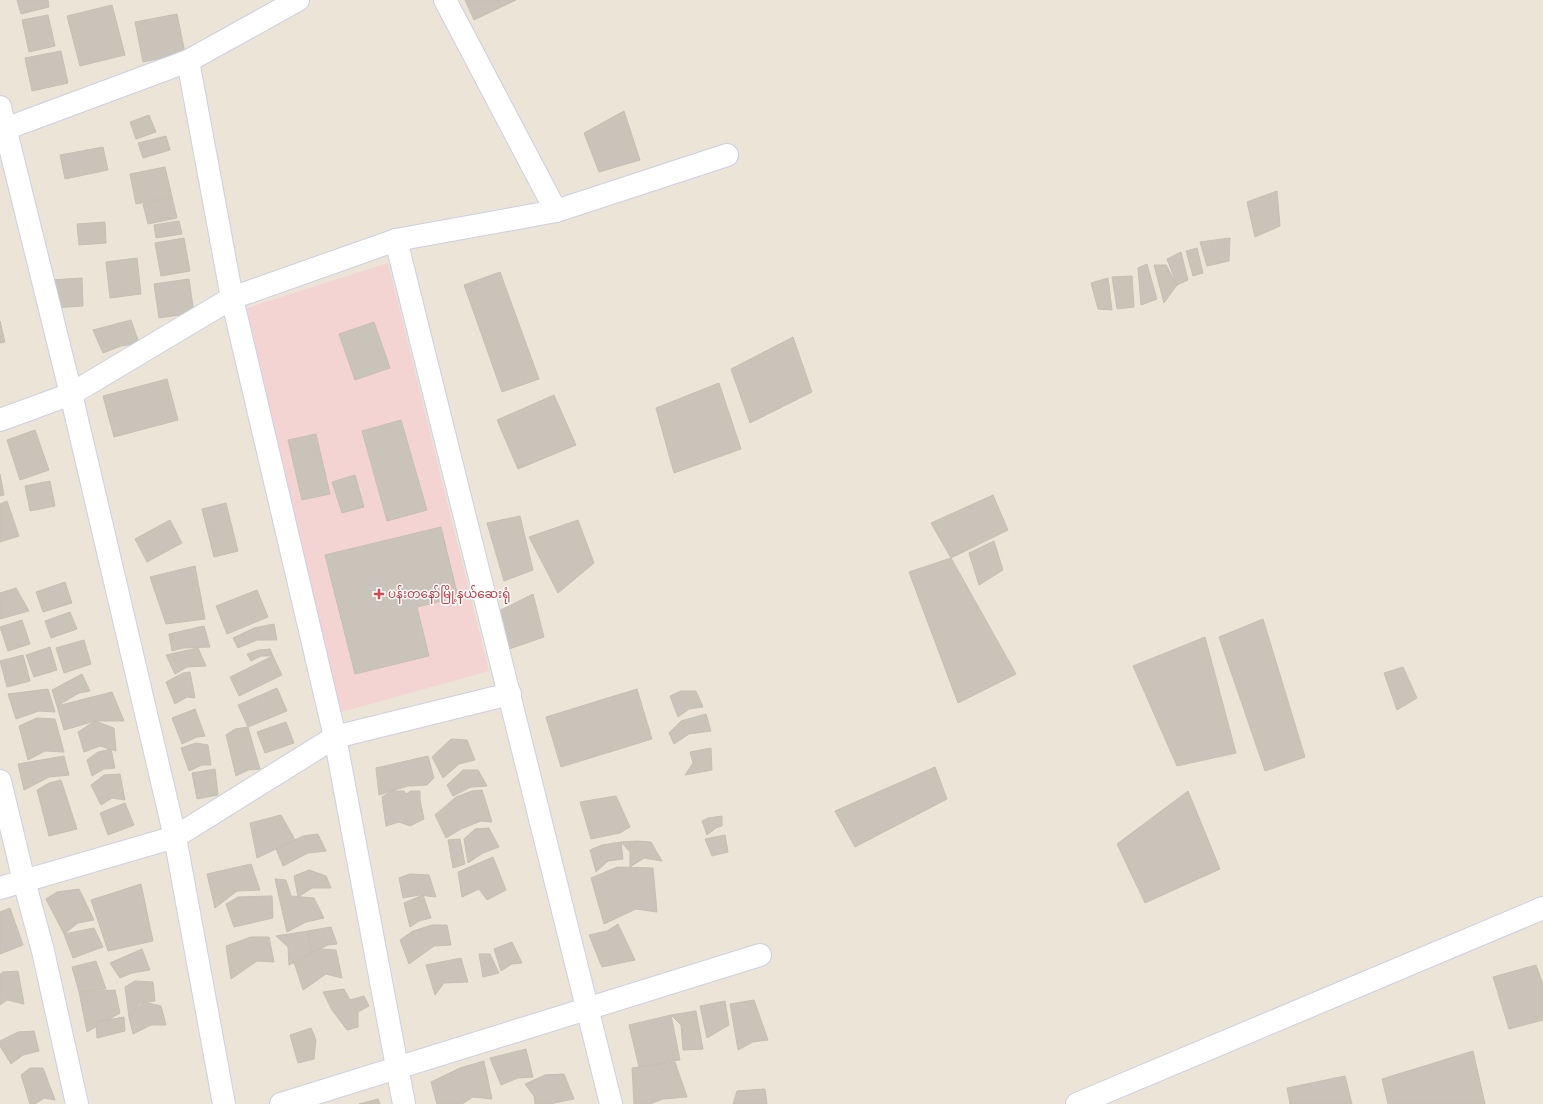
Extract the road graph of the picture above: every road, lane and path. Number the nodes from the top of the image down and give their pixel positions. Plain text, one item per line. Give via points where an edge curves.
1 (298, 0) edge
2 (445, 0) edge
3 (188, 62) junction
4 (0, 107) edge
5 (5, 129) junction
6 (727, 154) dead end
7 (556, 211) junction
8 (396, 240) junction
9 (232, 298) junction
10 (71, 394) junction
11 (0, 420) edge
12 (510, 694) junction
13 (335, 737) junction
14 (0, 781) edge
15 (175, 837) junction
16 (24, 881) junction
17 (0, 888) edge
18 (1543, 908) edge
19 (760, 955) dead end
20 (588, 1009) junction
21 (396, 1068) junction
22 (77, 1104) edge
23 (224, 1104) edge
24 (281, 1104) edge
25 (404, 1104) edge
26 (611, 1104) edge
27 (1077, 1104) edge

1 - 3 street
2 - 7 street
3 - 5 street
3 - 9 street
4 - 5 street
5 - 10 street
6 - 7 street
7 - 8 street
8 - 9 street
8 - 12 street
9 - 10 street
9 - 13 street
10 - 11 street
10 - 15 street
12 - 13 street
12 - 20 street
13 - 15 street
13 - 21 street
14 - 16 street
15 - 16 street
15 - 23 street
16 - 17 street
16 - 22 street via 43,951
18 - 27 street
19 - 20 street
20 - 21 street
20 - 26 street
21 - 24 street
21 - 25 street

